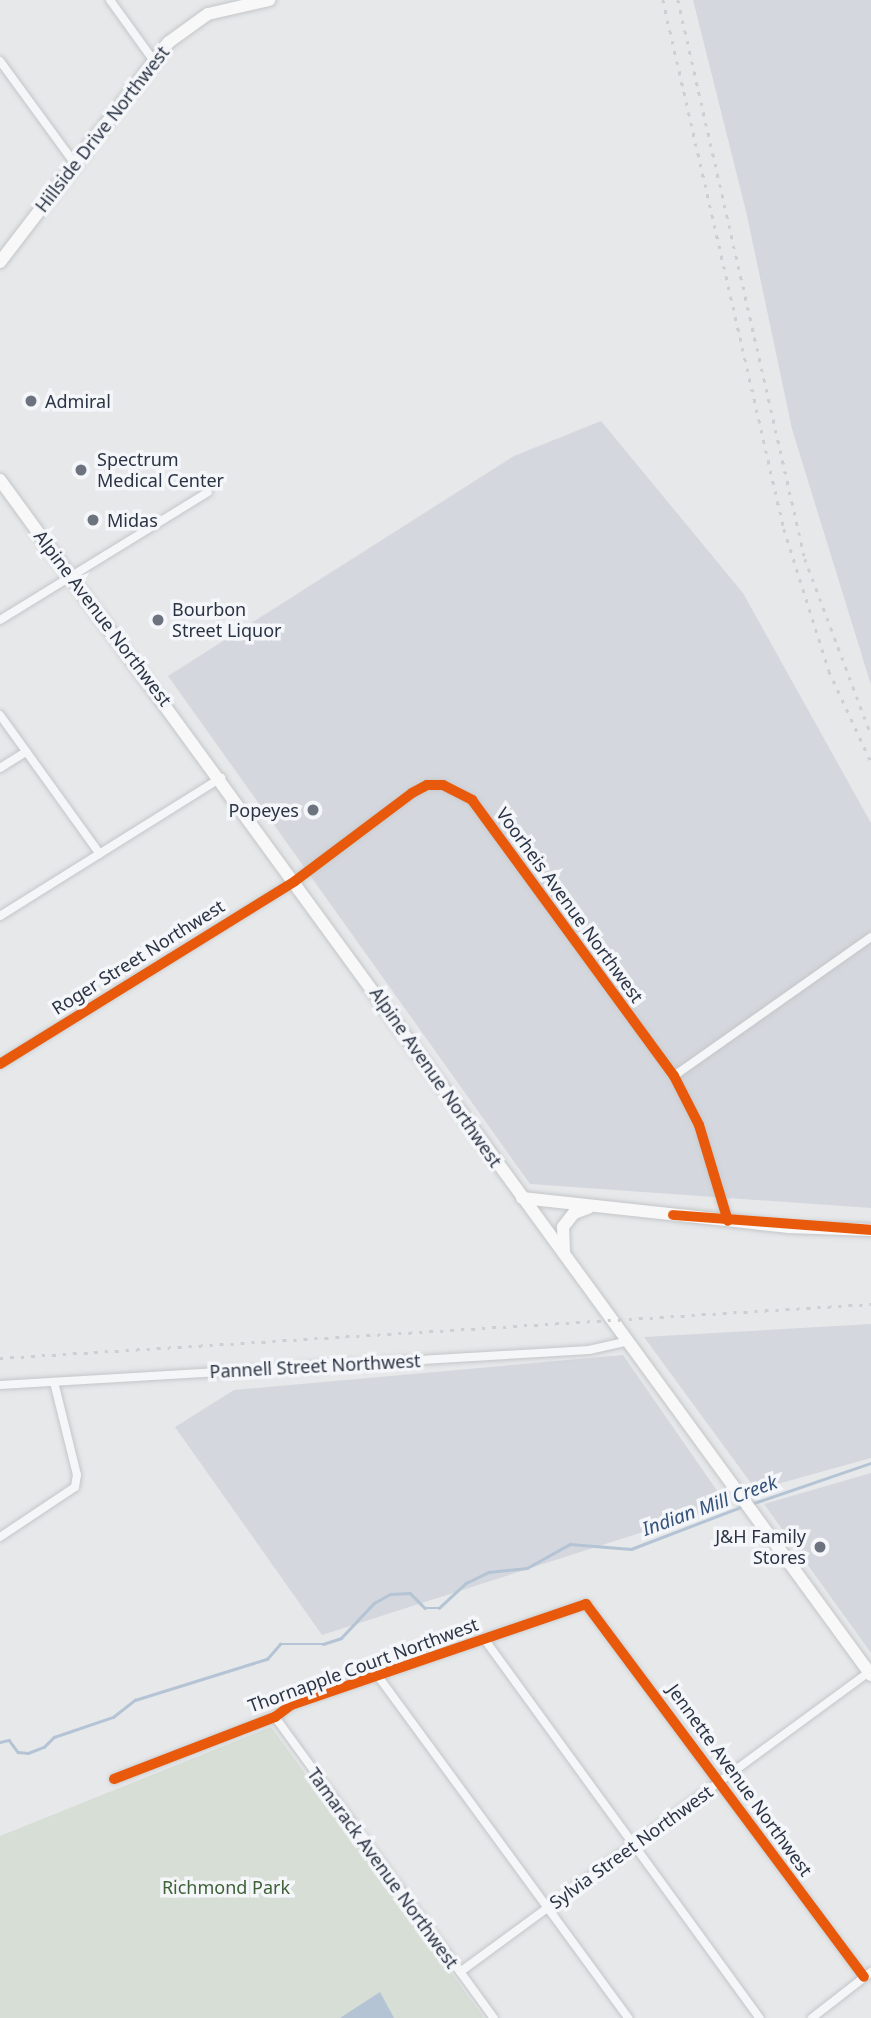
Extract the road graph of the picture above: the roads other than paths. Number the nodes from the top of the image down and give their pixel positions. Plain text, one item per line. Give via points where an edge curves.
1 (110, 0) edge
2 (260, 0) edge
3 (0, 61) edge
4 (154, 61) junction
5 (75, 164) junction
6 (0, 262) edge
7 (0, 480) edge
8 (208, 492) dead end
9 (73, 576) junction
10 (0, 620) edge
11 (0, 715) edge
12 (26, 752) junction
13 (0, 768) edge
14 (221, 778) junction
15 (100, 855) junction
16 (295, 881) junction
17 (0, 916) edge
18 (871, 937) edge
19 (0, 1064) edge
20 (674, 1076) junction
21 (522, 1198) junction
22 (597, 1206) junction
23 (728, 1221) junction
24 (871, 1230) edge
25 (564, 1253) junction
26 (629, 1341) junction
27 (54, 1382) junction
28 (0, 1385) edge
29 (0, 1537) edge
30 (586, 1604) joint
31 (485, 1640) junction
32 (870, 1673) edge
33 (378, 1676) junction
34 (275, 1717) junction
35 (114, 1779) dead end
36 (719, 1782) junction
37 (634, 1844) junction
38 (547, 1908) junction
39 (460, 1972) junction
40 (867, 1975) edge
41 (494, 2018) edge
42 (628, 2018) edge
43 (760, 2018) edge
44 (812, 2018) edge

1 - 4 street
2 - 4 main road, Hillside Drive Northwest via 196,20
3 - 5 street
4 - 5 main road, Hillside Drive Northwest
5 - 6 main road, Hillside Drive Northwest
7 - 9 main road, Alpine Avenue Northwest
8 - 9 street
9 - 10 street
9 - 14 main road, Alpine Avenue Northwest
11 - 12 street
12 - 13 street
12 - 15 street
14 - 15 street
14 - 16 main road, Alpine Avenue Northwest
15 - 17 street
16 - 19 street, Roger Street Northwest
16 - 20 street, Voorheis Avenue Northwest via 412,793 427,785 458,789 472,800
16 - 21 main road, Alpine Avenue Northwest
18 - 20 street
20 - 23 street, Voorheis Avenue Northwest via 699,1125
21 - 22 main road
21 - 25 main road, Alpine Avenue Northwest
22 - 23 main road
22 - 25 main road via 568,1218 562,1232
23 - 24 main road
25 - 26 main road, Alpine Avenue Northwest
26 - 27 street, Pannell Street Northwest via 589,1350
26 - 32 main road, Alpine Avenue Northwest
27 - 28 street, Pannell Street Northwest
27 - 29 street via 77,1475 72,1492
30 - 31 street, Thornapple Court Northwest
30 - 36 street, Jennette Avenue Northwest
31 - 33 street, Thornapple Court Northwest
31 - 37 street
32 - 36 street, Sylvia Street Northwest
33 - 34 street, Thornapple Court Northwest via 291,1705
33 - 38 street
34 - 35 street, Thornapple Court Northwest
34 - 39 street, Tamarack Avenue Northwest
36 - 37 street, Sylvia Street Northwest
36 - 40 street, Jennette Avenue Northwest
37 - 38 street, Sylvia Street Northwest
37 - 43 street
38 - 39 street, Sylvia Street Northwest
38 - 42 street
39 - 41 street, Tamarack Avenue Northwest
40 - 44 street

